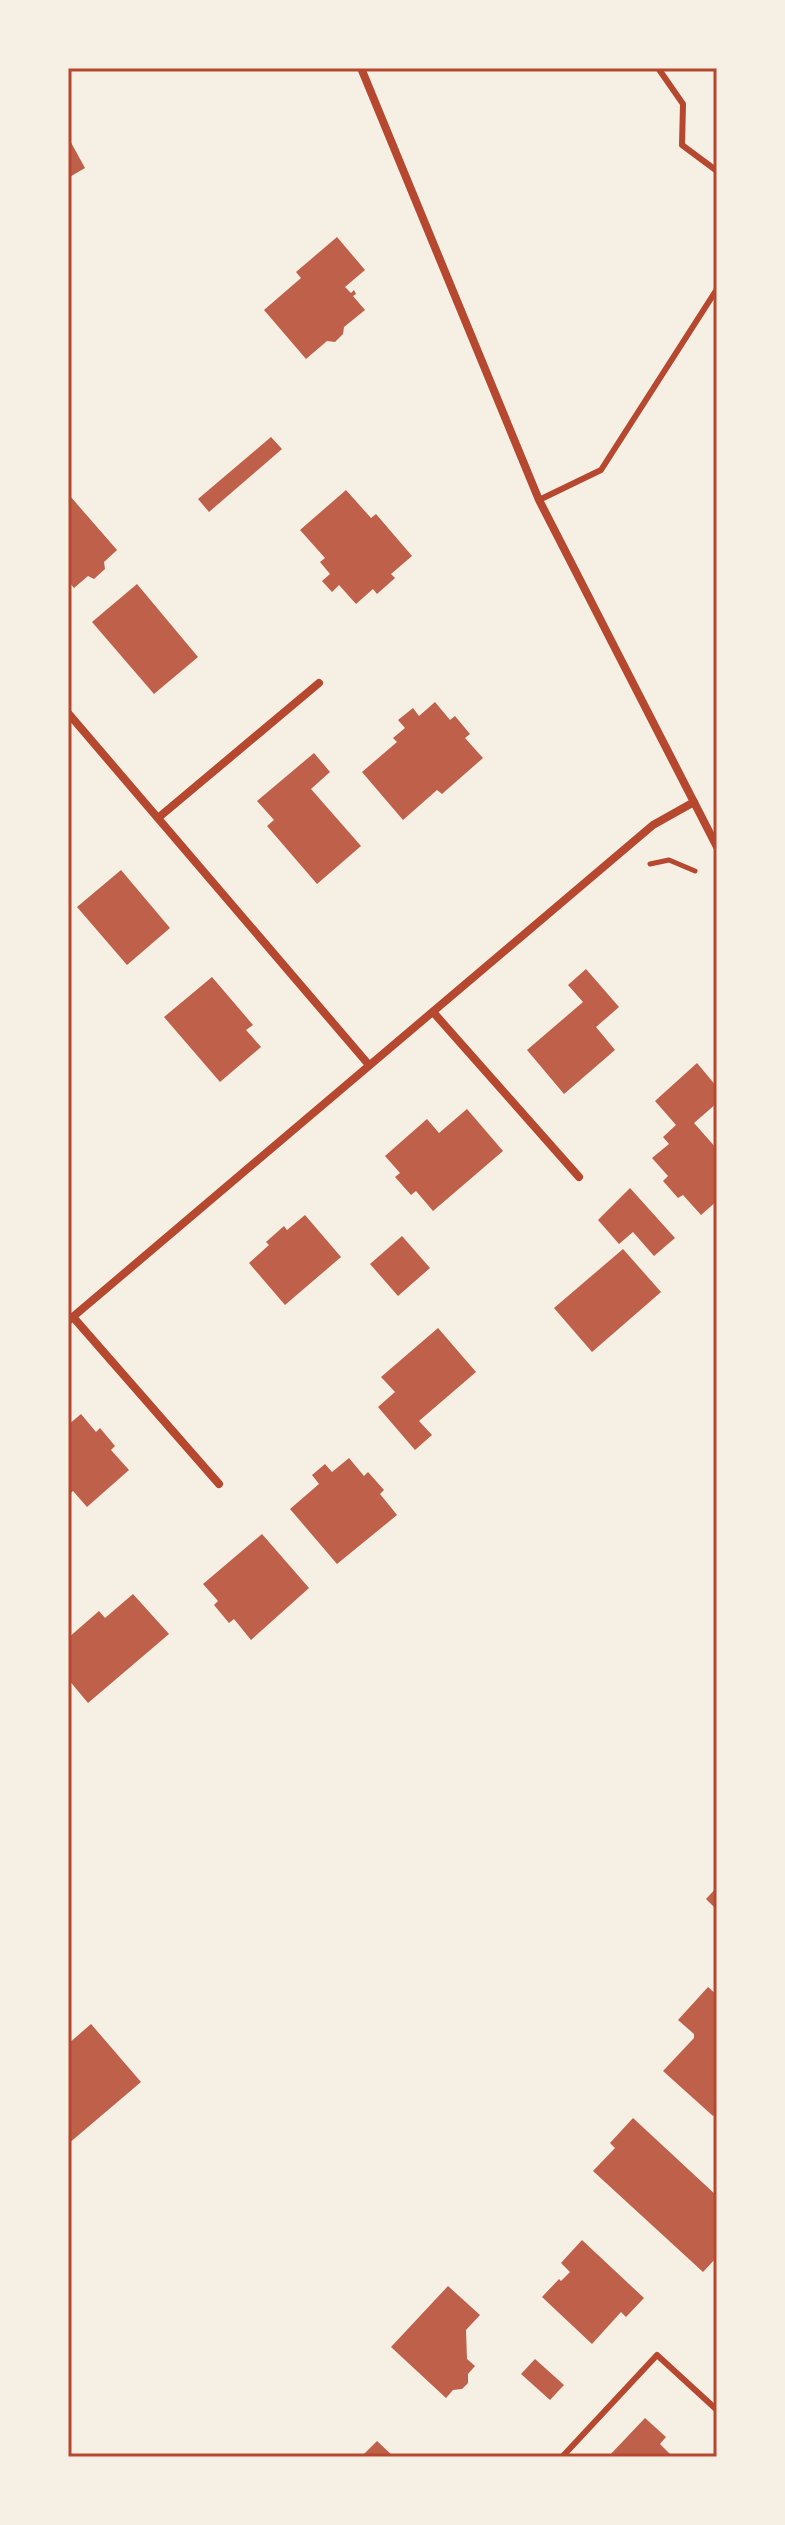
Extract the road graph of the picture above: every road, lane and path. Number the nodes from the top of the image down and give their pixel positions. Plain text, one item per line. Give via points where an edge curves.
1 (361, 68) edge
2 (658, 68) edge
3 (717, 171) edge
4 (717, 289) edge
5 (539, 500) junction
6 (319, 683) dead end
7 (68, 713) edge
8 (694, 802) junction
9 (158, 818) junction
10 (717, 847) edge
11 (433, 1012) junction
12 (369, 1065) junction
13 (579, 1177) dead end
14 (70, 1319) edge
15 (219, 1484) dead end
16 (717, 2410) edge
17 (562, 2457) edge

1 - 5 street
2 - 3 lane via 683,104 682,145
4 - 5 lane via 601,470
5 - 8 street
6 - 9 street
7 - 9 street
8 - 10 street
8 - 11 street via 653,825
9 - 12 street
11 - 12 street
11 - 13 street
12 - 14 street
14 - 15 street
16 - 17 lane via 657,2355

